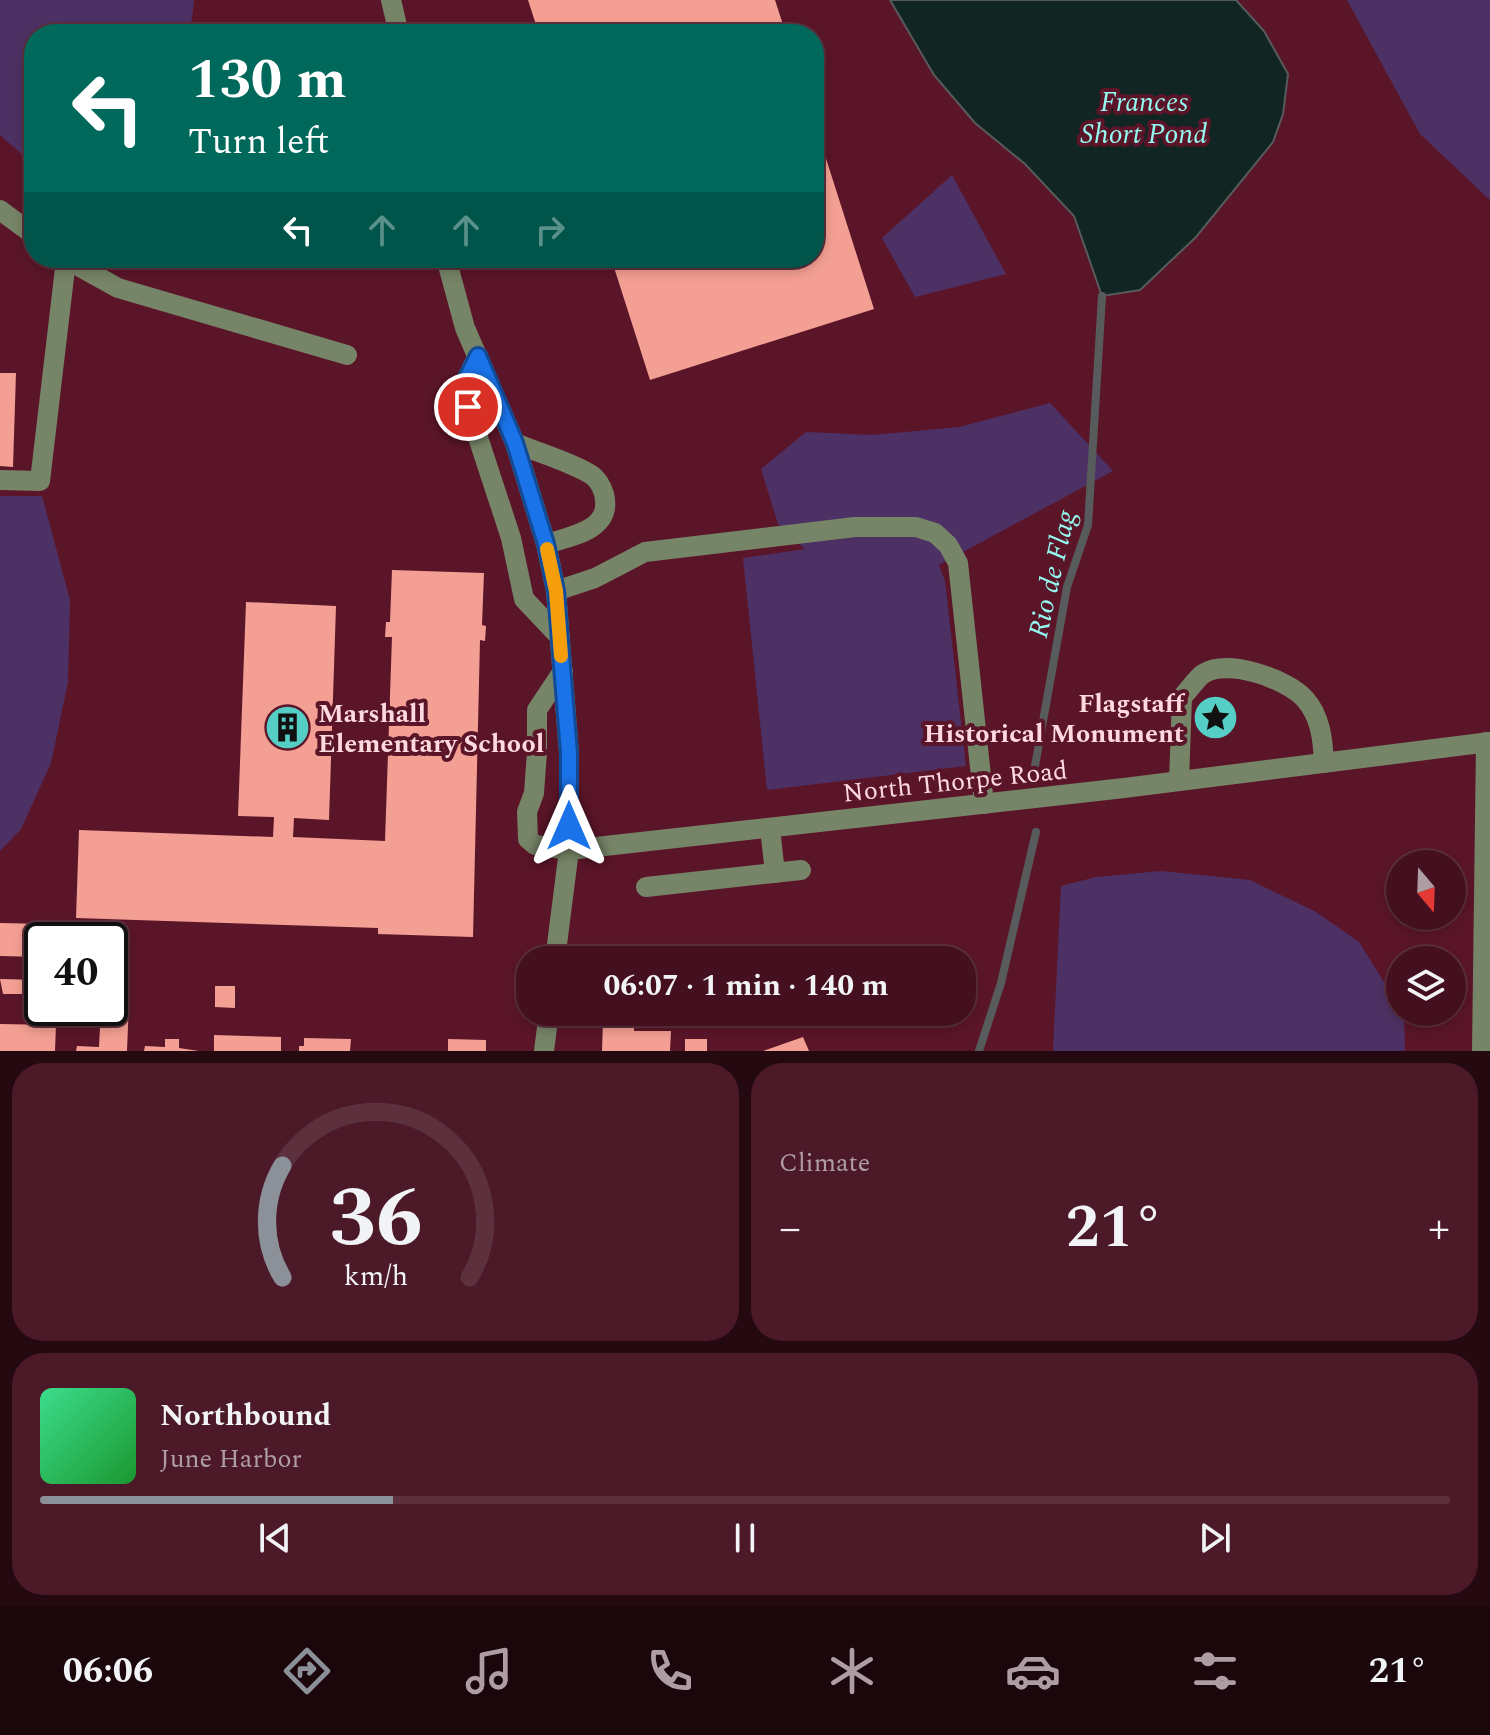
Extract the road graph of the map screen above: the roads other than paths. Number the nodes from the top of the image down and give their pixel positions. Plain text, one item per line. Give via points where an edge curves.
1 (391, 0) edge
2 (397, 24) edge
3 (0, 210) edge
4 (24, 228) edge
5 (64, 268) edge
6 (81, 268) edge
7 (448, 268) edge
8 (347, 355) dead end
9 (478, 356) junction
10 (515, 443) junction
11 (0, 480) edge
12 (546, 544) junction
13 (556, 591) junction
14 (560, 637) junction
15 (563, 671) junction
16 (1488, 742) edge
17 (1324, 763) junction
18 (1179, 781) junction
19 (984, 804) junction
20 (770, 828) junction
21 (569, 850) junction
22 (801, 870) dead end
23 (775, 873) junction
24 (646, 887) dead end
25 (557, 946) edge
26 (547, 1026) edge
27 (544, 1051) edge
28 (1482, 1051) edge

1 - 2 street
3 - 4 street
5 - 11 street via 40,481
6 - 8 street via 118,288
7 - 9 street
9 - 10 street
9 - 14 street via 464,384 468,407 511,538 524,599
10 - 12 street
10 - 12 street via 593,475 603,489 606,507 599,522 584,533
12 - 13 street
13 - 14 street
13 - 19 street via 645,552 855,527 916,527 935,533 958,563
14 - 15 street
15 - 21 street
15 - 21 street, North Thorpe Road via 537,710 534,793 527,812 528,839
16 - 17 street, North Thorpe Road
16 - 28 street
17 - 18 street, North Thorpe Road
17 - 18 street via 1320,727 1306,700 1245,667 1205,673 1182,697
18 - 19 street, North Thorpe Road
19 - 20 street, North Thorpe Road
20 - 21 street, North Thorpe Road
20 - 23 street
21 - 25 street
22 - 23 street
23 - 24 street
26 - 27 street

